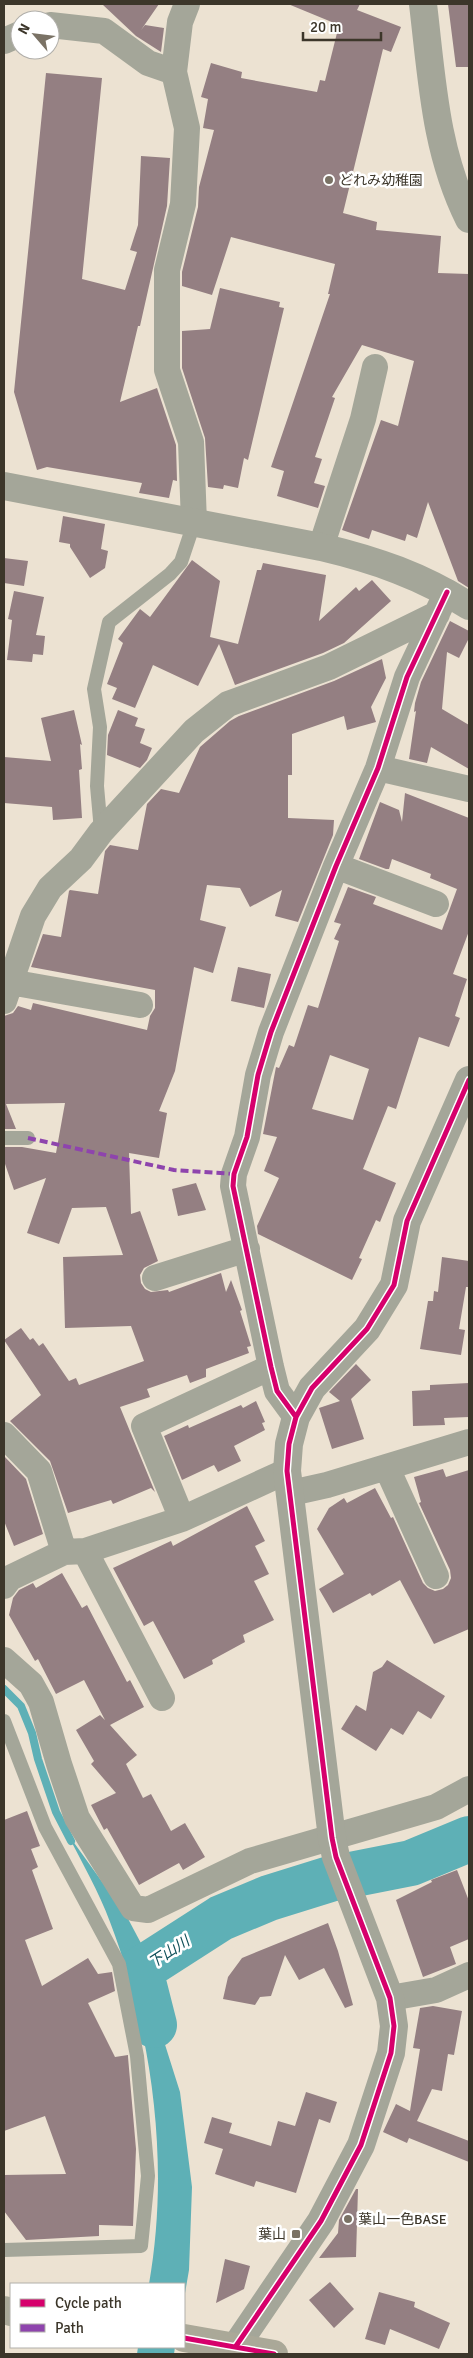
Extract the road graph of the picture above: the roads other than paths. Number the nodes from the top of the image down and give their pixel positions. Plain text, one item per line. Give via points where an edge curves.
1 (187, 4) edge
2 (423, 4) edge
3 (60, 27) edge
4 (174, 72) junction
5 (469, 218) edge
6 (375, 367) dead end
7 (4, 486) edge
8 (194, 523) junction
9 (322, 547) junction
10 (451, 604) edge
11 (378, 768) junction
12 (469, 789) edge
13 (101, 832) junction
14 (336, 866) junction
15 (436, 904) dead end
16 (7, 992) edge
17 (140, 1005) dead end
18 (469, 1080) edge
19 (4, 1138) edge
20 (28, 1138) dead end
21 (247, 1249) junction
22 (156, 1278) dead end
23 (270, 1367) junction
24 (296, 1417) junction
25 (4, 1434) edge
26 (469, 1442) edge
27 (387, 1468) junction
28 (289, 1482) junction
29 (182, 1519) junction
30 (74, 1551) junction
31 (436, 1576) dead end
32 (4, 1586) edge
33 (4, 1660) edge
34 (162, 1698) dead end
35 (4, 1721) edge
36 (469, 1789) edge
37 (334, 1847) junction
38 (469, 1975) edge
39 (390, 1998) junction
40 (4, 2250) edge
41 (185, 2338) edge
42 (224, 2344) junction
43 (274, 2354) edge

1 - 4 street via 180,22
2 - 5 street via 440,139 452,180
3 - 4 street via 104,31 148,64
4 - 8 street via 187,128 183,204 166,270 167,370 191,442
6 - 9 street via 363,420
7 - 8 street
8 - 9 street
8 - 13 lane via 181,562 109,622 94,689 100,727 97,786
9 - 10 street via 373,559
10 - 11 street via 407,676
10 - 13 street via 329,667 228,704 194,732
11 - 12 street
11 - 14 street
13 - 16 street via 81,859 50,888 33,916
14 - 15 street
14 - 21 street via 271,1032 258,1075 248,1137 234,1174 233,1186
16 - 17 street
18 - 24 street via 407,1221 394,1285 367,1328 312,1388
19 - 20 lane
21 - 22 street
21 - 23 street
23 - 24 street via 277,1392
23 - 29 street via 144,1426
24 - 28 street via 289,1444
25 - 30 street via 40,1471
26 - 27 street
27 - 28 street via 327,1486
27 - 31 street
28 - 29 street
28 - 37 street
29 - 30 street
30 - 32 street via 10,1578
30 - 34 street
33 - 37 street via 31,1684 41,1702 77,1818 133,1908 148,1910 250,1860
35 - 40 lane via 45,1827 119,1964 137,2056 148,2176 141,2246
36 - 37 street via 436,1807
37 - 39 street
38 - 39 street via 436,1990
39 - 42 street via 394,2026 391,2053 361,2145 321,2221
41 - 42 highway
42 - 43 highway

